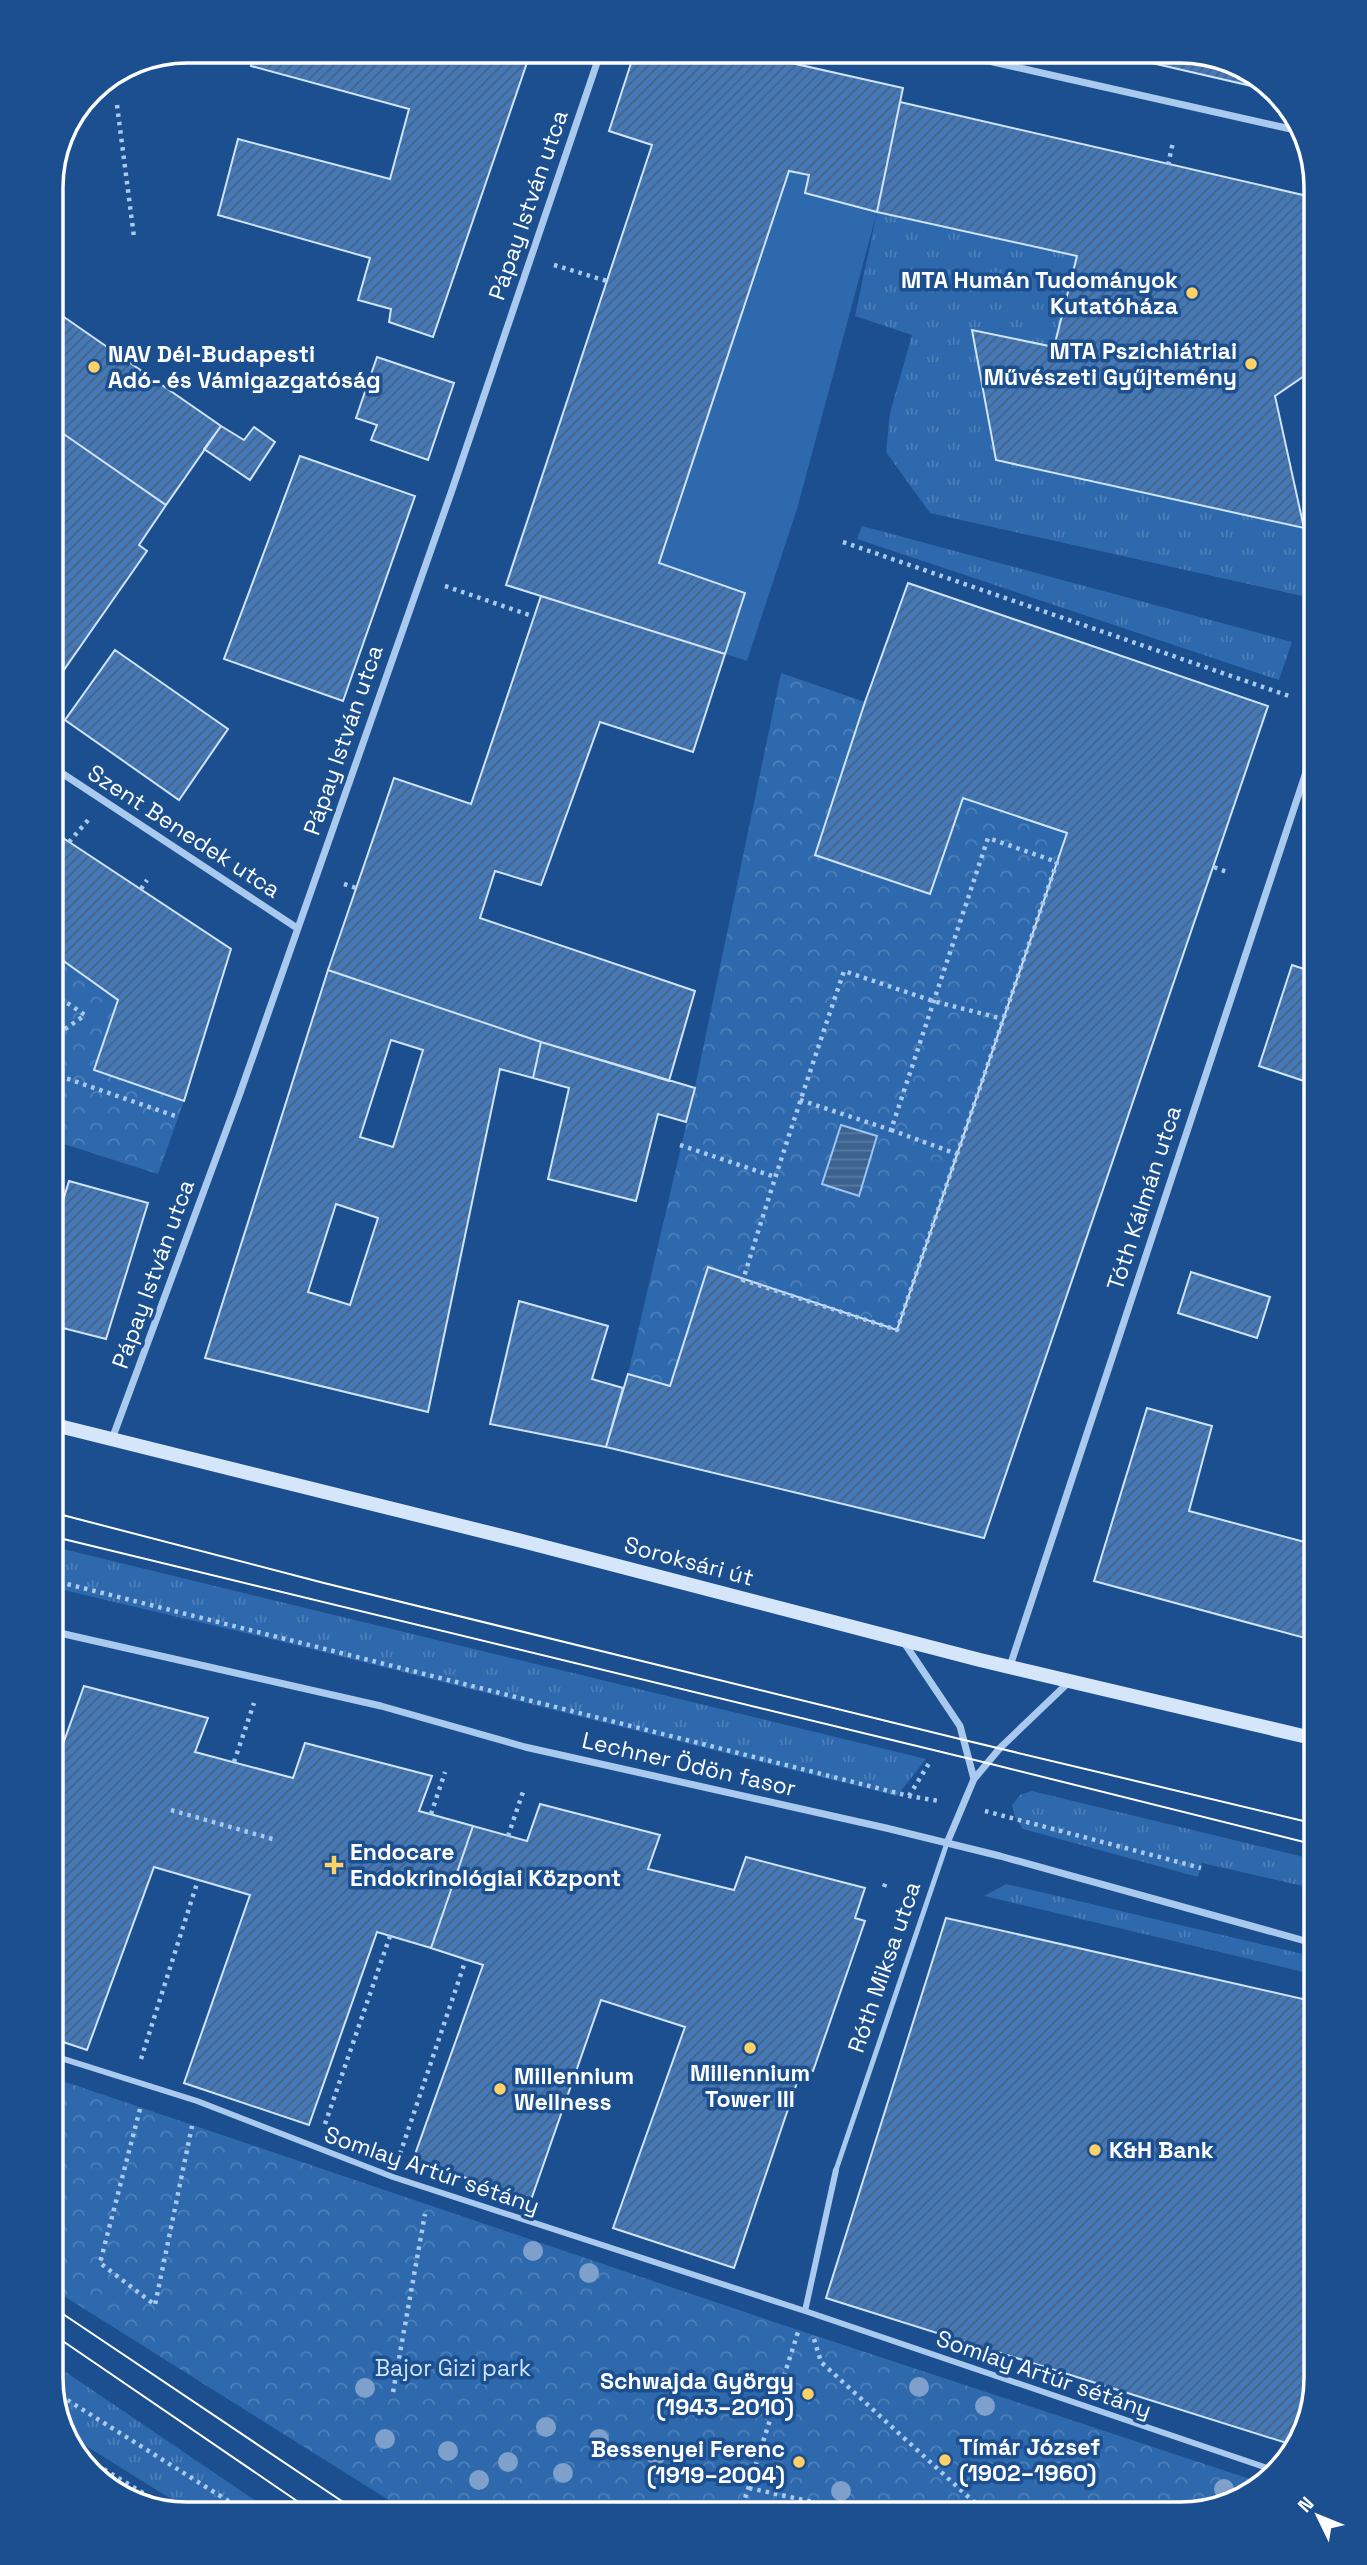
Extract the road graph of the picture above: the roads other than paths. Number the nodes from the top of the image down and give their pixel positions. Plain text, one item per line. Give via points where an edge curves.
1 (597, 63) edge
2 (997, 63) edge
3 (1289, 129) edge
4 (63, 774) edge
5 (1304, 777) edge
6 (297, 928) junction
7 (63, 1427) edge
8 (113, 1439) junction
9 (63, 1633) edge
10 (902, 1640) junction
11 (1010, 1667) junction
12 (1069, 1681) junction
13 (1304, 1736) edge
14 (974, 1779) junction
15 (947, 1843) junction
16 (1304, 1941) edge
17 (63, 2059) edge
18 (836, 2170) joint
19 (805, 2311) junction
20 (1266, 2467) edge

1 - 6 street, Pápay István utca
2 - 3 street
4 - 6 street, Szent Benedek utca
5 - 11 street, Tóth Kálmán utca
6 - 8 street, Pápay István utca
7 - 8 main road, Soroksári út
8 - 10 main road, Soroksári út
9 - 15 street, Lechner Ödön fasor via 381,1706 525,1747
10 - 11 main road, Soroksári út
10 - 14 street via 960,1726
11 - 12 main road, Soroksári út
12 - 13 main road, Soroksári út
12 - 14 street, Róth Miksa utca
14 - 15 street, Róth Miksa utca
15 - 16 street, Lechner Ödön fasor
15 - 18 lane, Róth Miksa utca
17 - 19 street, Somlay Artúr sétány via 197,2101 393,2177
18 - 19 street
19 - 20 street, Somlay Artúr sétány

